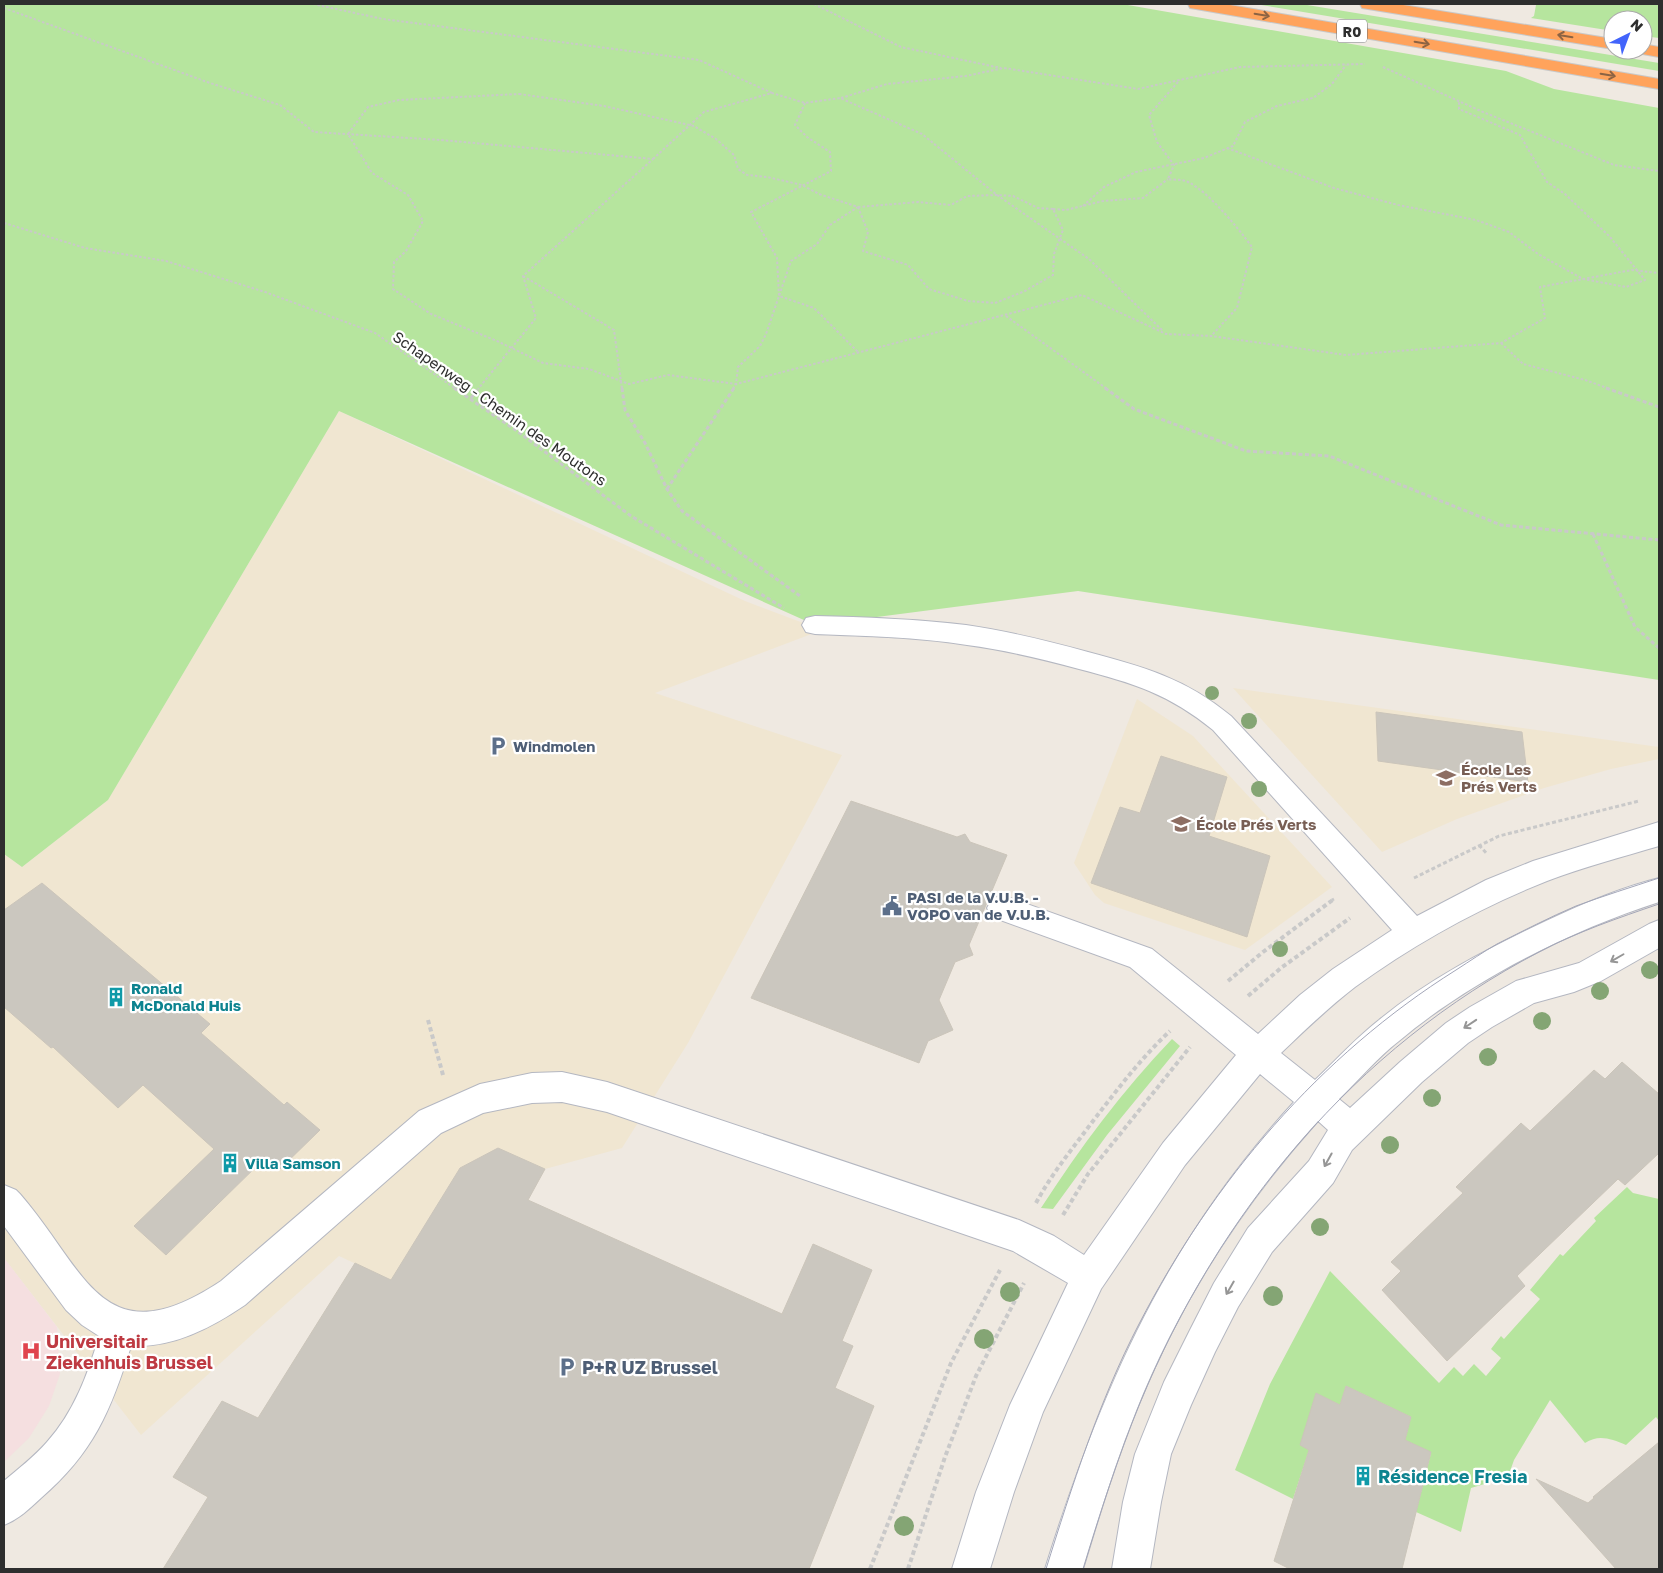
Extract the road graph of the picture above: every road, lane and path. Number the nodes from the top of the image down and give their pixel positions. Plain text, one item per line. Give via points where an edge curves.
1 (313, 4) edge
2 (814, 4) edge
3 (1196, 4) edge
4 (1368, 4) edge
5 (4, 8) edge
6 (1603, 42) edge
7 (1346, 64) junction
8 (1366, 64) dead end
9 (1375, 64) dead end
10 (1004, 68) junction
11 (1178, 82) junction
12 (1659, 84) edge
13 (772, 93) junction
14 (840, 98) junction
15 (1459, 101) junction
16 (805, 103) junction
17 (690, 126) junction
18 (348, 134) junction
19 (1227, 148) junction
20 (653, 159) junction
21 (1174, 165) junction
22 (1659, 171) edge
23 (1168, 179) junction
24 (802, 185) junction
25 (997, 195) junction
26 (858, 207) junction
27 (1081, 207) junction
28 (1053, 209) junction
29 (4, 223) edge
30 (1060, 238) junction
31 (1639, 271) junction
32 (1659, 273) edge
33 (523, 276) junction
34 (1584, 279) junction
35 (779, 296) junction
36 (1005, 315) junction
37 (1166, 334) junction
38 (1211, 336) junction
39 (1501, 343) junction
40 (512, 348) junction
41 (859, 353) junction
42 (621, 381) junction
43 (736, 384) junction
44 (471, 398) junction
45 (1659, 407) edge
46 (667, 489) junction
47 (1593, 534) junction
48 (1659, 540) edge
49 (815, 625) junction
50 (1659, 648) edge
51 (1640, 801) dead end
52 (1659, 834) edge
53 (1659, 890) edge
54 (1338, 895) dead end
55 (1380, 896) junction
56 (1002, 908) dead end
57 (1413, 932) junction
58 (1659, 933) edge
59 (1200, 1005) junction
60 (428, 1020) dead end
61 (1259, 1053) junction
62 (1315, 1099) junction
63 (430, 1122) junction
64 (1350, 1128) junction
65 (4, 1201) edge
66 (1019, 1237) junction
67 (1089, 1277) junction
68 (119, 1327) junction
69 (4, 1506) edge
70 (870, 1569) edge
71 (971, 1569) edge
72 (1064, 1569) edge
73 (1131, 1569) edge

1 - 13 path via 383,19 698,60
2 - 10 path via 901,48
3 -> 12 highway, R0
6 -> 4 highway, R0
5 - 18 path via 280,105 314,132
7 - 8 path
7 - 11 path via 1240,67
7 - 19 path via 1332,84 1313,98 1276,106 1245,122 1232,146
9 - 15 path
10 - 11 path via 1138,89
10 - 14 path via 966,76 886,84
11 - 21 path via 1149,115 1157,142
13 - 16 path
13 - 17 path via 704,112
14 - 16 path
14 - 25 path via 922,134
15 - 22 path via 1614,165
15 - 31 path via 1459,110 1520,136 1547,182 1565,194
16 - 24 path via 795,125 806,137 830,152 831,171
17 - 18 path via 604,106 519,94 399,100 368,107
17 - 20 path
17 - 24 path via 716,139 734,155 738,168 747,175
18 - 20 path
18 - 40 path via 372,173 408,195 423,221 406,251 394,262 393,289 431,314
19 - 21 path
19 - 34 path via 1334,188 1484,223 1509,232 1538,254
20 - 33 path
21 - 23 path
21 - 27 path via 1136,172 1104,187
23 - 27 path via 1143,198 1104,201
23 - 38 path via 1187,181 1199,190 1231,219 1252,247 1237,308
24 - 26 path
24 - 35 path via 751,212 777,258
25 - 26 path via 967,196 951,205 918,202
25 - 28 path via 1013,196 1038,208
25 - 30 path
26 - 30 path via 868,232 863,251 908,265 929,289 968,301 995,303 1026,291 1052,275
26 - 35 path via 830,225 817,244 791,261
27 - 28 path
28 - 30 path via 1063,230
29 - 44 path, Schapenweg - Chemin des Moutons via 85,248 166,261 265,292 357,326 375,333
30 - 37 path via 1090,259
31 - 32 path
31 - 34 path
31 - 34 path via 1645,280 1626,287
33 - 40 path via 536,318
33 - 42 path via 614,330
34 - 39 path via 1540,287 1545,318
35 - 41 path via 814,308
35 - 43 path via 760,346 738,367
36 - 37 path via 1082,295
36 - 41 path
36 - 47 path via 1134,409 1246,451 1329,456 1501,525
37 - 38 path
38 - 39 path via 1346,355
39 - 45 path via 1523,364 1585,380
40 - 42 path via 543,363 589,369
40 - 44 path
41 - 43 path
42 - 43 path via 629,384 668,375
42 - 46 path via 625,410 645,442
43 - 46 path
44 - 49 path, Schapenweg - Chemin des Moutons via 631,516
46 - 49 path via 682,511 803,599
47 - 48 path
47 - 50 path via 1635,627
49 - 55 street via 968,635 1068,656 1154,680 1175,690 1222,723
51 - 55 path via 1499,836
52 - 57 street via 1496,888
53 - 62 street via 1573,922 1449,988 1393,1027
54 - 59 path
55 - 57 street
56 - 59 street via 1142,958
57 - 61 street via 1317,999
58 -> 64 street via 1590,972 1527,991 1481,1017 1457,1033
59 - 61 street
59 - 66 path via 1157,1042 1109,1100 1040,1195
60 - 63 path via 444,1075 421,1084
61 - 62 street
61 - 67 street via 1174,1154
62 - 64 street
62 - 72 street via 1237,1192 1153,1333 1121,1403
63 - 66 street via 480,1099 532,1088 562,1087 608,1097
63 - 68 street via 214,1307 186,1320 148,1331
64 -> 73 street via 1311,1185 1260,1240 1203,1340 1153,1454
65 - 68 street via 69,1287 94,1314
66 - 67 street
66 - 70 path via 951,1363
67 - 71 street via 1028,1405 995,1492
68 - 69 street via 107,1368 82,1423 65,1450

